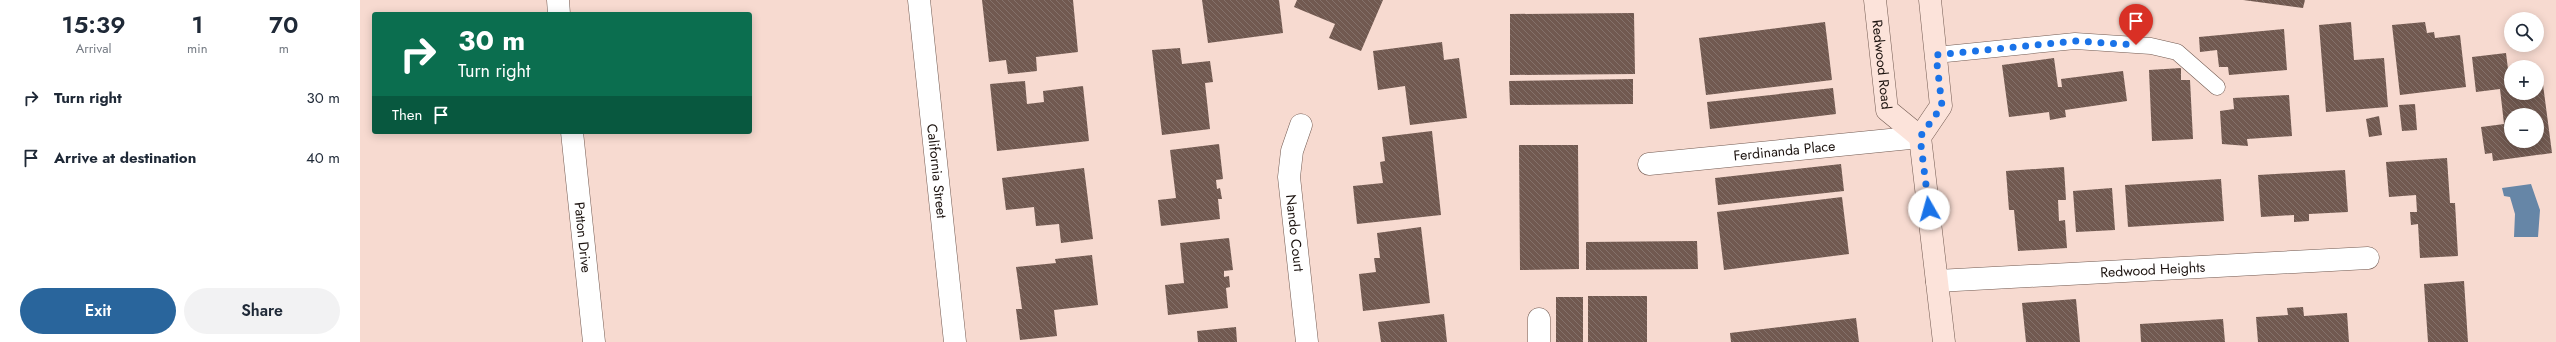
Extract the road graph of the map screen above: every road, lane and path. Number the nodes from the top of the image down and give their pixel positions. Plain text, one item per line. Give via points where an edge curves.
1 (558, 0) edge
2 (919, 0) edge
3 (1875, 0) edge
4 (1930, 0) edge
5 (559, 12) edge
6 (1936, 55) junction
7 (2217, 87) dead end
8 (1301, 125) dead end
9 (572, 134) edge
10 (1920, 137) junction
11 (1648, 164) dead end
12 (2368, 258) dead end
13 (1937, 280) junction
14 (1539, 319) dead end
15 (594, 342) edge
16 (955, 342) edge
17 (1307, 342) edge
18 (1539, 342) edge
19 (1944, 342) edge

1 - 5 street
2 - 16 street, California Street
3 - 10 main road, Redwood Road via 1887,110
4 - 6 main road
6 - 7 lane via 2075,41 2151,46 2178,52
6 - 10 main road via 1942,106
8 - 17 street, Nando Court via 1292,150 1289,177
9 - 15 street, Patton Drive
10 - 11 street, Ferdinanda Place
10 - 13 main road
12 - 13 street, Redwood Heights
13 - 19 main road
14 - 18 street

